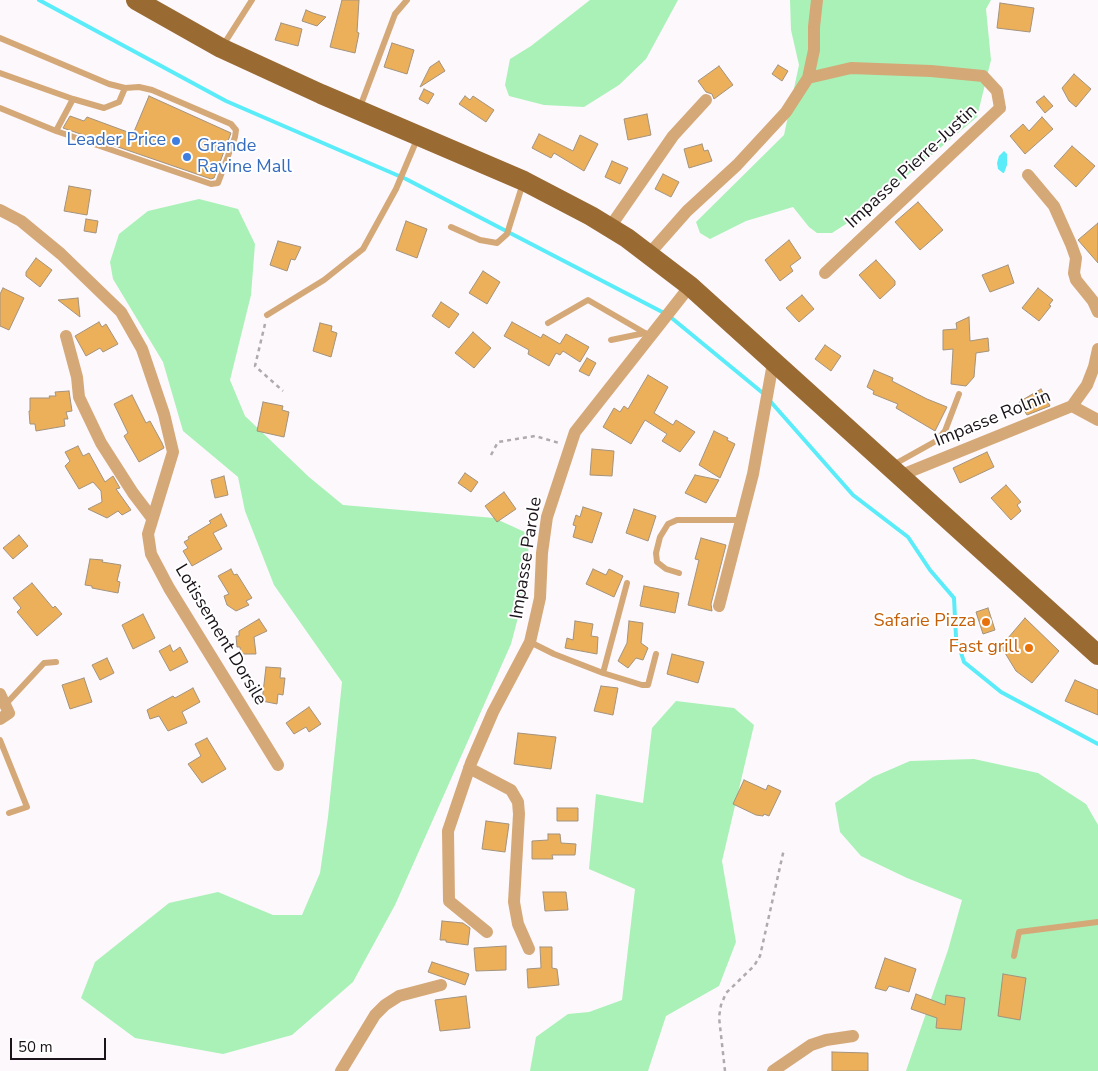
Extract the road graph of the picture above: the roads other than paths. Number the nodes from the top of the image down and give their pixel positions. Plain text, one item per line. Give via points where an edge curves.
1 (252, 0) edge
2 (407, 0) edge
3 (817, 0) edge
4 (138, 1) edge
5 (0, 38) edge
6 (221, 48) junction
7 (0, 73) edge
8 (808, 78) junction
9 (125, 88) junction
10 (73, 99) junction
11 (706, 100) dead end
12 (0, 108) edge
13 (359, 111) junction
14 (56, 131) junction
15 (418, 136) junction
16 (1028, 175) dead end
17 (524, 181) junction
18 (0, 210) edge
19 (451, 227) dead end
20 (610, 227) junction
21 (649, 254) junction
22 (825, 273) dead end
23 (690, 286) junction
24 (1098, 312) edge
25 (267, 315) road end
26 (548, 323) dead end
27 (650, 332) junction
28 (66, 336) dead end
29 (611, 340) dead end
30 (1098, 349) edge
31 (773, 363) junction
32 (959, 394) dead end
33 (1072, 406) junction
34 (1098, 420) edge
35 (894, 472) junction
36 (152, 518) junction
37 (741, 520) junction
38 (680, 573) dead end
39 (627, 582) dead end
40 (719, 606) dead end
41 (530, 642) junction
42 (656, 654) dead end
43 (1098, 655) edge
44 (56, 662) dead end
45 (603, 672) junction
46 (2, 700) edge
47 (0, 719) edge
48 (0, 740) edge
49 (278, 765) dead end
50 (469, 768) junction
51 (9, 813) dead end
52 (1098, 922) edge
53 (488, 932) dead end
54 (529, 949) dead end
55 (1014, 956) dead end
56 (441, 985) dead end
57 (853, 1036) dead end
58 (342, 1071) edge
59 (773, 1071) edge

1 - 6 lane
2 - 13 lane via 395,14
3 - 8 street via 814,50
4 - 6 main road
5 - 9 lane
6 - 13 main road
7 - 10 lane
8 - 21 street via 786,112 737,165 687,211
8 - 22 street, Impasse Pierre-Justin via 851,68 983,76 998,91 1000,108
9 - 10 lane via 119,102 104,108
9 - 14 lane via 152,90 231,124 236,130 235,137 218,183 211,184
10 - 14 lane
11 - 20 street via 673,136
12 - 14 lane
13 - 15 main road
15 - 17 main road
15 - 25 lane via 396,189 362,249 324,280
16 - 24 street via 1054,206 1074,251 1076,280 1094,301
17 - 19 lane via 507,234 497,243 480,240
17 - 20 main road
18 - 36 street, Lotissement Dorsile via 21,221 61,254 121,312 142,349 173,452
20 - 21 main road
21 - 23 main road
23 - 27 street, Impasse Parole
23 - 31 main road
26 - 27 lane via 588,300
27 - 29 lane
27 - 41 street, Impasse Parole via 575,432 547,517 540,598
28 - 36 street via 79,397 101,443
30 - 33 street via 1087,385
31 - 35 main road
31 - 37 street via 753,474
32 - 35 lane via 945,432
33 - 34 street, Impasse Rolnin
33 - 35 street, Impasse Rolnin
35 - 43 main road
36 - 49 street, Lotissement Dorsile via 148,534 151,554
37 - 38 lane via 677,520 668,524 660,537 657,562
37 - 40 street
39 - 45 lane
41 - 45 lane
41 - 50 street, Impasse Parole via 493,712
42 - 45 lane via 648,685
44 - 46 lane via 44,663
46 - 47 street via 9,713
48 - 51 lane via 27,807
50 - 53 street, Impasse Parole via 448,831 449,901
50 - 54 street via 511,790 518,802 514,902 518,924
52 - 55 lane via 1018,932
56 - 58 street via 399,996 385,1005 375,1015
57 - 59 street via 811,1045

